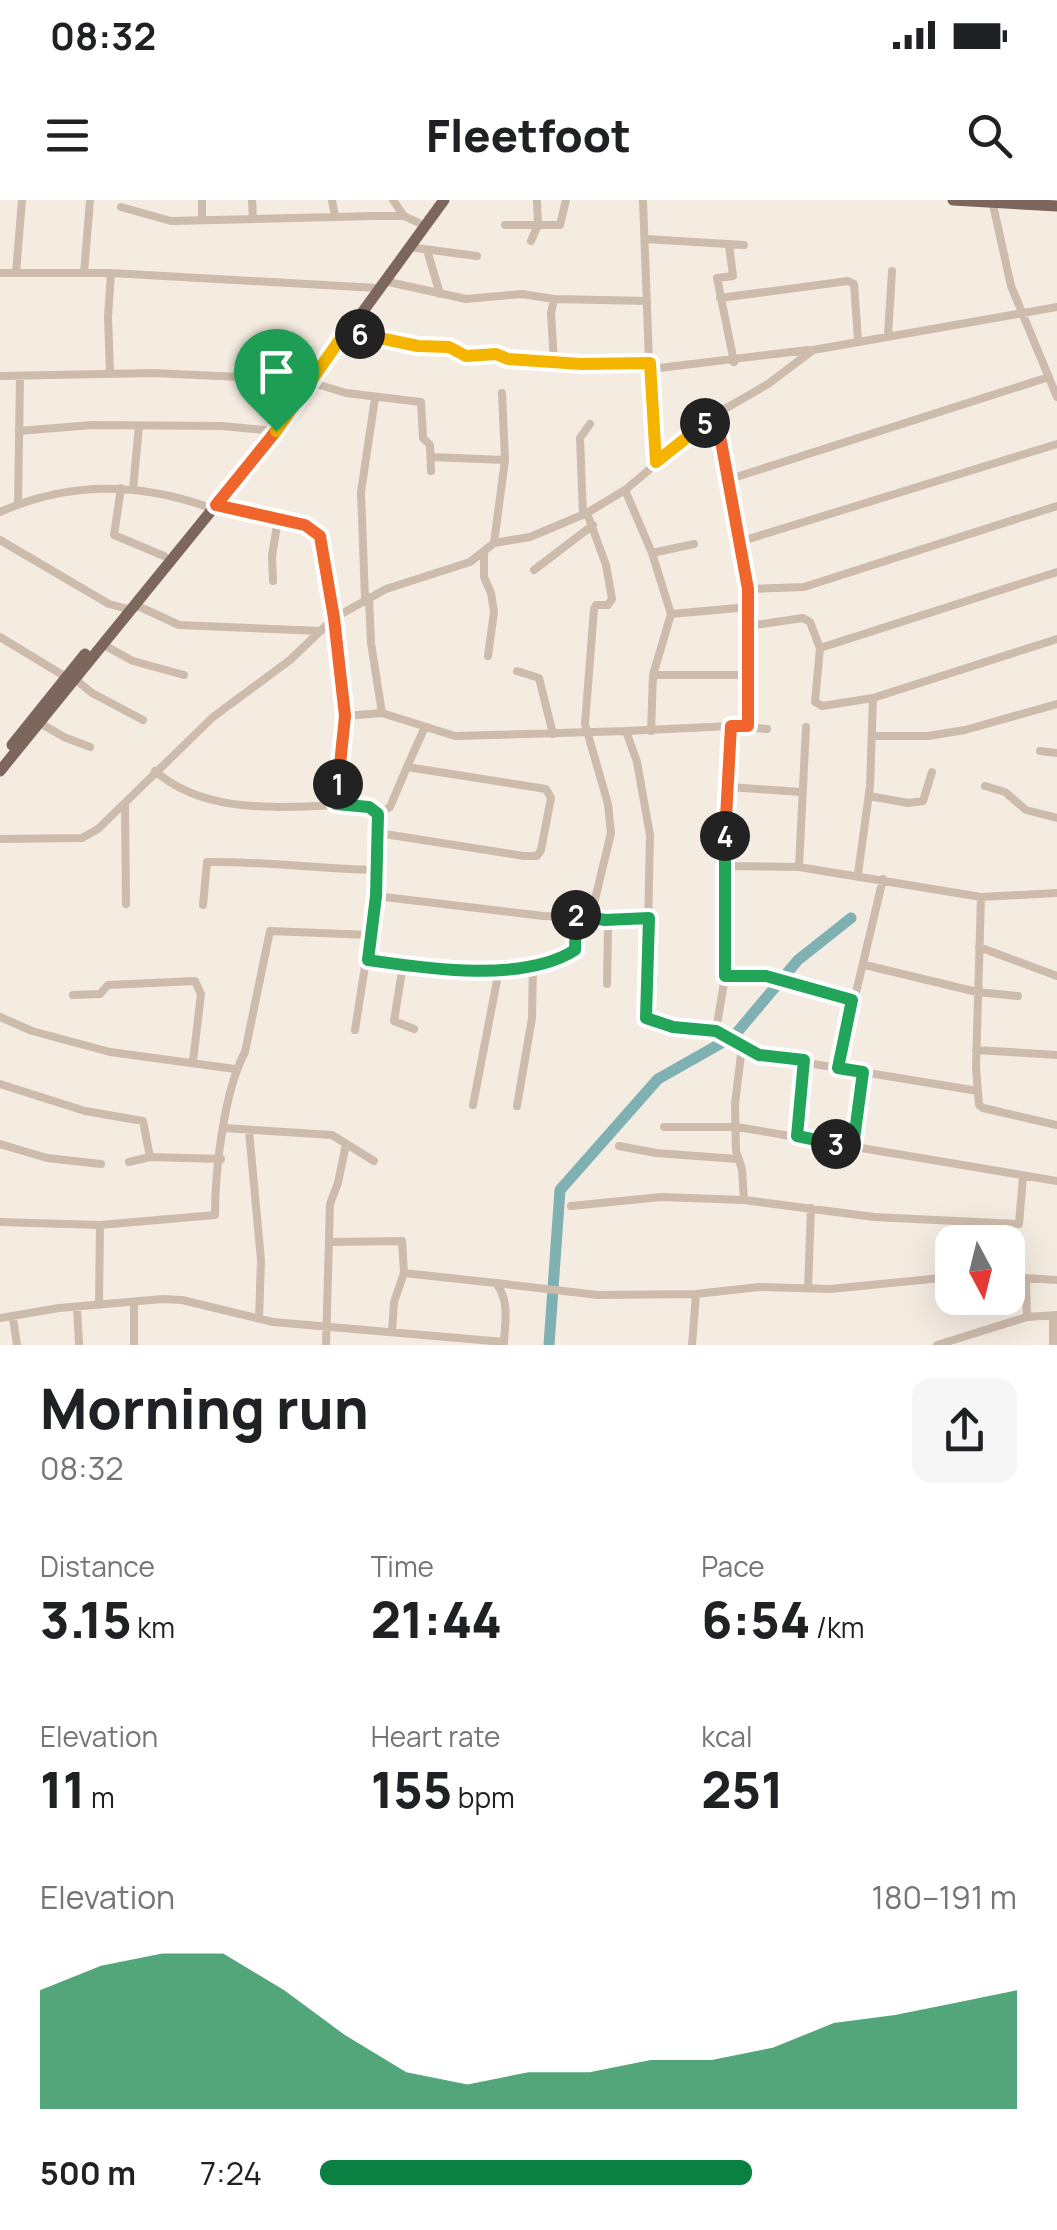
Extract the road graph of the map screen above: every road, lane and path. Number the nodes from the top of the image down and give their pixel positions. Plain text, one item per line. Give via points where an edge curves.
1 (22, 200) edge
2 (90, 200) edge
3 (202, 200) edge
4 (252, 200) edge
5 (332, 200) edge
6 (394, 200) edge
7 (440, 200) edge
8 (537, 200) edge
9 (566, 200) edge
10 (643, 200) edge
11 (953, 200) edge
12 (992, 202) edge
13 (1057, 206) edge
14 (122, 207) dead end
15 (334, 216) junction
16 (404, 216) junction
17 (253, 219) junction
18 (202, 220) junction
19 (419, 223) junction
20 (505, 225) dead end
21 (538, 225) junction
22 (646, 239) junction
23 (532, 241) dead end
24 (729, 245) junction
25 (744, 245) dead end
26 (408, 247) junction
27 (427, 250) junction
28 (476, 256) dead end
29 (892, 271) dead end
30 (0, 273) edge
31 (16, 273) junction
32 (111, 273) junction
33 (84, 274) junction
34 (377, 286) junction
35 (440, 294) junction
36 (720, 298) junction
37 (554, 299) junction
38 (647, 302) junction
39 (1057, 306) edge
40 (1020, 315) junction
41 (348, 328) junction
42 (888, 335) junction
43 (858, 340) junction
44 (812, 350) junction
45 (734, 362) junction
46 (554, 363) junction
47 (651, 366) junction
48 (110, 373) junction
49 (0, 376) edge
50 (20, 376) junction
51 (1049, 376) junction
52 (306, 381) junction
53 (502, 393) dead end
54 (1057, 397) edge
55 (375, 398) junction
56 (716, 414) junction
57 (590, 424) dead end
58 (139, 426) junction
59 (20, 430) junction
60 (273, 430) junction
61 (1057, 444) edge
62 (431, 456) junction
63 (504, 460) junction
64 (656, 462) junction
65 (431, 471) dead end
66 (727, 480) junction
67 (121, 488) junction
68 (132, 489) junction
69 (626, 490) junction
70 (18, 504) junction
71 (210, 505) junction
72 (1057, 506) edge
73 (0, 512) edge
74 (585, 514) junction
75 (278, 518) junction
76 (593, 525) junction
77 (1, 541) edge
78 (739, 542) junction
79 (494, 543) junction
80 (694, 544) dead end
81 (484, 552) junction
82 (652, 553) junction
83 (164, 556) junction
84 (534, 570) dead end
85 (1057, 572) edge
86 (273, 582) dead end
87 (748, 589) junction
88 (367, 598) junction
89 (749, 607) junction
90 (125, 608) junction
91 (670, 614) junction
92 (334, 618) junction
93 (748, 626) junction
94 (321, 632) junction
95 (0, 637) edge
96 (1057, 640) edge
97 (102, 644) junction
98 (820, 648) junction
99 (488, 656) dead end
100 (517, 671) dead end
101 (184, 675) dead end
102 (748, 675) junction
103 (654, 676) junction
104 (70, 678) junction
105 (873, 698) junction
106 (1057, 704) edge
107 (382, 713) junction
108 (345, 716) junction
109 (143, 720) dead end
110 (40, 723) junction
111 (731, 726) junction
112 (748, 726) junction
113 (806, 727) dead end
114 (424, 729) junction
115 (767, 729) dead end
116 (626, 731) junction
117 (650, 731) junction
118 (586, 733) junction
119 (554, 734) junction
120 (872, 736) junction
121 (90, 747) dead end
122 (1040, 751) dead end
123 (1057, 753) edge
124 (0, 760) edge
125 (406, 767) junction
126 (0, 770) edge
127 (155, 771) junction
128 (932, 772) dead end
129 (985, 786) dead end
130 (728, 787) junction
131 (802, 792) junction
132 (869, 796) junction
133 (124, 803) junction
134 (336, 804) junction
135 (378, 814) junction
136 (1057, 818) edge
137 (378, 833) junction
138 (0, 838) edge
139 (724, 866) junction
140 (799, 867) junction
141 (376, 870) junction
142 (858, 874) junction
143 (883, 880) junction
144 (1057, 893) edge
145 (376, 896) junction
146 (981, 897) junction
147 (126, 904) dead end
148 (204, 905) dead end
149 (576, 914) junction
150 (591, 916) junction
151 (649, 918) junction
152 (605, 920) junction
153 (370, 935) junction
154 (978, 948) junction
155 (368, 960) junction
156 (403, 965) junction
157 (864, 965) junction
158 (533, 967) junction
159 (499, 970) junction
160 (725, 976) junction
161 (1057, 976) edge
162 (607, 984) dead end
163 (977, 992) junction
164 (74, 995) dead end
165 (1018, 996) dead end
166 (852, 1000) junction
167 (0, 1017) edge
168 (414, 1029) dead end
169 (356, 1030) dead end
170 (716, 1031) junction
171 (742, 1046) junction
172 (976, 1050) junction
173 (1057, 1055) edge
174 (804, 1060) junction
175 (193, 1061) junction
176 (838, 1068) junction
177 (235, 1069) junction
178 (863, 1072) junction
179 (0, 1084) edge
180 (978, 1091) junction
181 (473, 1105) dead end
182 (518, 1106) dead end
183 (1057, 1125) edge
184 (664, 1127) dead end
185 (738, 1127) junction
186 (224, 1128) junction
187 (249, 1131) junction
188 (797, 1136) junction
189 (0, 1144) edge
190 (346, 1144) junction
191 (619, 1146) dead end
192 (853, 1147) junction
193 (150, 1157) junction
194 (221, 1159) junction
195 (738, 1159) junction
196 (374, 1161) dead end
197 (129, 1162) dead end
198 (101, 1164) dead end
199 (1023, 1176) junction
200 (1057, 1181) edge
201 (744, 1200) junction
202 (571, 1206) dead end
203 (811, 1208) junction
204 (0, 1222) edge
205 (100, 1224) junction
206 (330, 1242) junction
207 (404, 1273) junction
208 (935, 1279) edge
209 (1026, 1279) joint
210 (1057, 1280) edge
211 (496, 1283) junction
212 (808, 1289) junction
213 (696, 1294) junction
214 (134, 1303) junction
215 (99, 1306) junction
216 (77, 1307) junction
217 (1055, 1316) edge
218 (0, 1318) edge
219 (13, 1318) junction
220 (259, 1318) junction
221 (1027, 1318) junction
222 (328, 1329) junction
223 (392, 1332) junction
224 (504, 1344) edge
225 (17, 1345) edge
226 (78, 1345) edge
227 (134, 1345) edge
228 (326, 1345) edge
229 (692, 1345) edge
230 (937, 1345) edge
231 (1053, 1345) edge

1 - 31 street
2 - 33 street
3 - 18 street
4 - 17 street
5 - 15 street
6 - 16 street
7 - 19 main road
7 - 26 main road
8 - 21 street
9 - 21 street via 560,225
10 - 22 street
11 - 12 main road
12 - 13 main road
12 - 40 street
14 - 18 street via 171,221
15 - 16 street
15 - 17 street
16 - 19 street
17 - 18 street
19 - 34 main road
20 - 21 street
21 - 23 street
22 - 24 street
22 - 38 street
24 - 25 street
24 - 36 street via 733,276 717,278
26 - 27 street
26 - 34 main road
27 - 28 street
27 - 35 street
29 - 42 street
30 - 31 street
31 - 33 street
32 - 33 street
32 - 34 street
32 - 48 street
34 - 35 street
34 - 41 main road
34 - 52 main road
35 - 37 street
36 - 43 street via 848,281 854,284
36 - 45 street
37 - 38 street
37 - 46 street
38 - 47 street
39 - 40 street
40 - 42 street
40 - 51 street
41 - 46 street via 466,356
41 - 52 main road
42 - 43 street
43 - 44 street
44 - 45 street
44 - 56 street
45 - 47 street
46 - 47 street
47 - 64 street
48 - 50 street
48 - 52 street
49 - 50 street
50 - 59 street
51 - 54 street
51 - 66 street
52 - 55 street
52 - 60 main road
53 - 63 street
55 - 62 street via 422,402
55 - 88 street via 362,492
56 - 64 street
56 - 66 street
57 - 74 street via 580,438
58 - 59 street
58 - 60 street
58 - 68 street
59 - 70 street
60 - 71 main road
61 - 78 street
62 - 63 street
62 - 65 street
63 - 79 street
64 - 69 street
66 - 78 street
67 - 68 street
67 - 70 street via 83,488
67 - 83 street via 114,536
68 - 71 street
69 - 74 street
69 - 82 street
70 - 73 street
71 - 75 street
71 - 83 main road
71 - 90 main road
72 - 87 street via 804,586
74 - 76 street
74 - 79 street via 530,538
75 - 86 street
75 - 92 street via 320,536
76 - 84 street
76 - 118 street via 612,599 594,609
77 - 90 street
78 - 87 street
79 - 81 street
80 - 82 street
81 - 88 street
81 - 99 street via 493,601
82 - 91 street
83 - 90 main road
85 - 98 street
87 - 89 street
88 - 92 street
88 - 107 street
89 - 91 street
89 - 93 street
90 - 94 street via 138,606 179,625
90 - 97 main road
90 - 104 main road
91 - 103 street
92 - 94 street
92 - 108 street
93 - 98 street via 802,618 815,627
93 - 102 street
94 - 127 street
95 - 104 street
96 - 105 street
97 - 101 street
97 - 104 main road
98 - 105 street via 818,705
100 - 119 street via 539,678
102 - 103 street
102 - 112 street
103 - 117 street
104 - 109 street
104 - 110 main road
104 - 124 main road
105 - 120 street
106 - 120 street via 966,730
107 - 108 street
107 - 114 street
108 - 134 street
110 - 121 street
110 - 126 main road
111 - 112 street
111 - 117 street
111 - 130 street
112 - 115 street
113 - 131 street
114 - 119 street via 455,736
114 - 125 street
116 - 117 street
116 - 118 street
116 - 151 street via 650,835
118 - 119 street
118 - 150 street via 611,832
120 - 132 street
122 - 123 street
125 - 135 street via 390,807
125 - 137 street via 546,788 551,798 541,850 524,856
127 - 133 street
127 - 134 street via 205,800
128 - 132 street via 922,800
129 - 136 street via 1026,810
130 - 131 street
130 - 139 street
131 - 140 street
132 - 142 street
133 - 138 street via 82,838
133 - 147 street
134 - 135 street
135 - 137 street
137 - 141 street
139 - 140 street
139 - 160 street
140 - 142 street
141 - 145 street
141 - 148 street via 207,862
142 - 143 street
143 - 146 street
143 - 157 street
144 - 146 street
145 - 149 street
145 - 153 street
146 - 154 street
149 - 150 street
149 - 158 street via 573,952
150 - 152 street
151 - 152 street
151 - 170 street via 646,1018
152 - 162 street
153 - 155 street
153 - 177 street via 270,931 245,1052
154 - 161 street
154 - 163 street
155 - 156 street
155 - 169 street
156 - 159 street
156 - 168 street via 394,1020
157 - 163 street
157 - 166 street
158 - 159 street
158 - 182 street
159 - 181 street
160 - 166 street via 774,978
160 - 170 street
163 - 165 street
163 - 172 street
164 - 175 street via 102,993 108,985 195,980 201,994
166 - 176 street
167 - 175 street via 110,1052
170 - 171 street
171 - 174 street via 759,1055
171 - 185 street
172 - 173 street
172 - 180 street
174 - 176 street
174 - 188 street
175 - 177 street
176 - 178 street
177 - 186 street
178 - 180 street
178 - 192 street
179 - 193 street via 142,1121
180 - 183 street via 983,1108
184 - 185 street
185 - 188 street
185 - 195 street
186 - 187 street
186 - 194 street
187 - 190 street via 332,1135
187 - 220 street via 261,1260
188 - 192 street
189 - 198 street
190 - 196 street
190 - 206 street via 330,1204
191 - 195 street
192 - 199 street
193 - 194 street
193 - 197 street
194 - 205 street via 215,1216
195 - 201 street
199 - 200 street
199 - 203 street via 1020,1224
201 - 202 street via 661,1197
201 - 203 street
203 - 212 street
204 - 205 street
205 - 215 street
206 - 207 street via 402,1241
206 - 222 street
207 - 211 street
207 - 223 street
208 - 212 street
209 - 210 street
209 - 221 street
211 - 213 street via 598,1295
211 - 224 street via 506,1303
212 - 213 street
213 - 229 street
214 - 215 street
214 - 220 street via 182,1300
214 - 227 street
215 - 216 street
216 - 219 street
216 - 226 street
217 - 221 street
217 - 231 street
218 - 219 street
219 - 225 street
220 - 222 street
221 - 230 street
222 - 223 street
222 - 228 street
223 - 224 street

